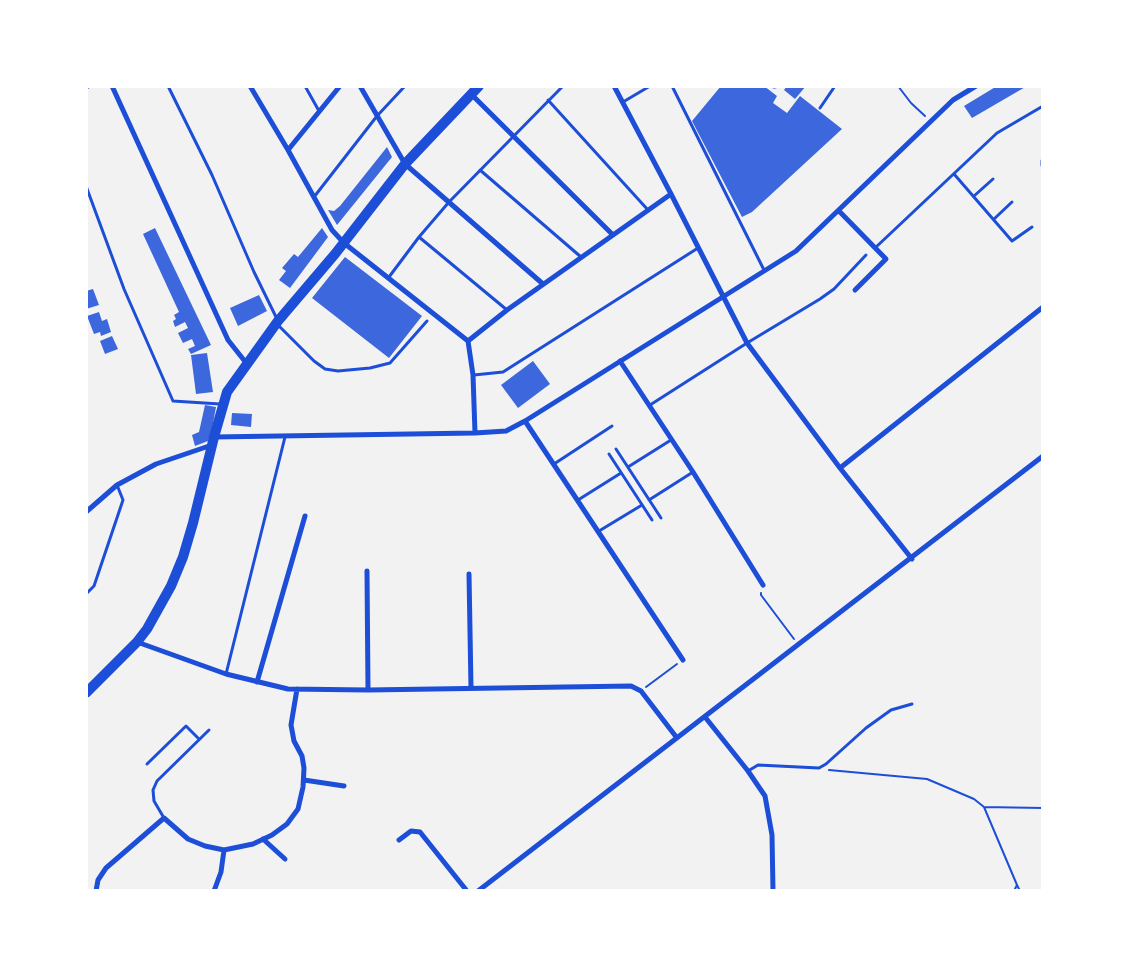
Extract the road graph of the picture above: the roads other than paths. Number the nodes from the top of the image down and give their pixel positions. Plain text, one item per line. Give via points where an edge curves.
1 (112, 86) edge
2 (168, 86) edge
3 (250, 86) edge
4 (304, 86) edge
5 (340, 86) edge
6 (360, 86) edge
7 (405, 86) edge
8 (563, 86) edge
9 (614, 86) edge
10 (650, 86) edge
11 (672, 86) edge
12 (835, 86) edge
13 (976, 86) edge
14 (475, 90) edge
15 (548, 100) junction
16 (622, 102) junction
17 (1043, 106) edge
18 (820, 108) dead end
19 (319, 111) junction
20 (377, 116) junction
21 (513, 136) junction
22 (288, 150) junction
23 (1043, 160) edge
24 (405, 164) junction
25 (1043, 165) edge
26 (480, 170) junction
27 (954, 174) junction
28 (993, 179) dead end
29 (86, 186) edge
30 (671, 194) junction
31 (974, 196) junction
32 (314, 197) junction
33 (449, 202) junction
34 (1012, 202) dead end
35 (648, 210) junction
36 (839, 211) junction
37 (994, 219) junction
38 (1032, 227) dead end
39 (613, 235) junction
40 (419, 237) junction
41 (344, 243) junction
42 (698, 248) junction
43 (875, 248) junction
44 (866, 255) dead end
45 (581, 258) junction
46 (764, 270) junction
47 (389, 277) junction
48 (543, 284) junction
49 (855, 290) dead end
50 (723, 298) junction
51 (1043, 307) edge
52 (507, 310) junction
53 (427, 321) dead end
54 (278, 322) junction
55 (468, 341) junction
56 (747, 343) junction
57 (620, 361) junction
58 (247, 365) junction
59 (473, 375) junction
60 (224, 404) junction
61 (650, 406) junction
62 (525, 421) junction
63 (612, 426) dead end
64 (475, 433) junction
65 (285, 436) junction
66 (672, 440) junction
67 (213, 441) junction
68 (616, 449) dead end
69 (609, 454) dead end
70 (1043, 456) edge
71 (554, 464) junction
72 (628, 468) junction
73 (840, 468) junction
74 (693, 472) junction
75 (621, 473) junction
76 (117, 485) junction
77 (578, 500) junction
78 (649, 500) junction
79 (642, 505) junction
80 (86, 512) edge
81 (305, 516) dead end
82 (661, 518) dead end
83 (652, 520) dead end
84 (599, 532) junction
85 (912, 559) junction
86 (367, 571) dead end
87 (469, 574) dead end
88 (762, 584) road end
89 (86, 594) edge
90 (137, 642) junction
91 (683, 660) road end
92 (226, 674) junction
93 (257, 682) junction
94 (471, 688) junction
95 (298, 689) junction
96 (368, 690) junction
97 (86, 693) edge
98 (912, 704) dead end
99 (705, 717) junction
100 (209, 730) dead end
101 (677, 738) junction
102 (199, 739) junction
103 (147, 764) dead end
104 (748, 771) junction
105 (304, 780) junction
106 (344, 786) dead end
107 (164, 818) junction
108 (263, 839) junction
109 (399, 840) dead end
110 (224, 850) junction
111 (286, 859) dead end
112 (96, 891) edge
113 (214, 891) edge
114 (467, 891) edge
115 (478, 891) edge
116 (773, 891) edge

1 - 58 street via 228,340
2 - 54 lane
3 - 22 street
4 - 19 lane
5 - 19 street
6 - 20 street
7 - 20 lane
8 - 15 lane
9 - 16 street
10 - 16 lane
11 - 46 lane
12 - 18 lane
13 - 36 street via 953,100
14 - 21 street
14 - 24 main road
15 - 21 lane
15 - 35 lane
16 - 30 street
17 - 27 lane via 997,132
19 - 22 street
20 - 24 street
20 - 32 lane
21 - 26 lane
21 - 39 street
22 - 32 street
23 - 25 street
24 - 33 street
24 - 41 main road
26 - 33 lane
26 - 45 lane
27 - 31 lane
27 - 43 lane
28 - 31 lane
29 - 60 lane via 124,289 173,400
30 - 35 street
30 - 42 street
31 - 37 lane
32 - 41 street via 332,230
33 - 40 lane
33 - 48 street
34 - 37 lane
35 - 39 street
36 - 43 street
36 - 46 street via 796,250
37 - 38 lane via 1012,241
39 - 45 street
40 - 47 lane
40 - 52 lane
41 - 47 street
41 - 54 main road
42 - 50 street
42 - 59 lane via 503,372
43 - 49 street via 886,259
44 - 56 lane via 834,289
45 - 48 street
46 - 50 street
47 - 55 street
48 - 52 street
50 - 56 street
50 - 57 street
51 - 73 street
52 - 55 street
53 - 54 lane via 390,363 338,371 325,369 314,361
54 - 58 main road
55 - 59 street
56 - 61 lane
56 - 73 street
57 - 61 street
57 - 62 street
58 - 60 main road via 227,392
59 - 64 street
60 - 67 main road
61 - 66 street
62 - 64 street via 506,431
62 - 71 street
63 - 71 lane
64 - 65 street
65 - 67 street
65 - 92 lane
66 - 72 lane
66 - 74 street
67 - 76 street via 156,464
67 - 90 main road via 178,572 159,610
68 - 72 lane
69 - 75 lane
70 - 85 street
71 - 77 street
72 - 78 lane
73 - 85 street
74 - 78 lane
74 - 88 street
75 - 77 lane
75 - 79 lane
76 - 80 street
76 - 89 lane via 123,500 94,586
77 - 84 street
78 - 82 lane
79 - 83 lane
79 - 84 lane
81 - 93 street
84 - 91 street
85 - 99 street
86 - 96 street
87 - 94 street
90 - 92 street
90 - 97 main road
92 - 93 street
93 - 95 street
94 - 96 street
94 - 101 street via 631,686 641,690
95 - 96 street
95 - 105 street via 291,726 302,756
98 - 104 lane via 891,710 819,768 758,765
99 - 101 street
99 - 104 street
100 - 102 lane
101 - 115 street
102 - 103 lane via 186,726
102 - 107 lane via 157,781 153,790 154,801
104 - 116 street via 765,796 772,835
105 - 106 street
105 - 108 street via 298,809 287,824
107 - 110 street via 188,839
107 - 112 street via 106,868 98,880
108 - 110 street
108 - 111 street
109 - 114 street via 411,831 420,832
110 - 113 street

